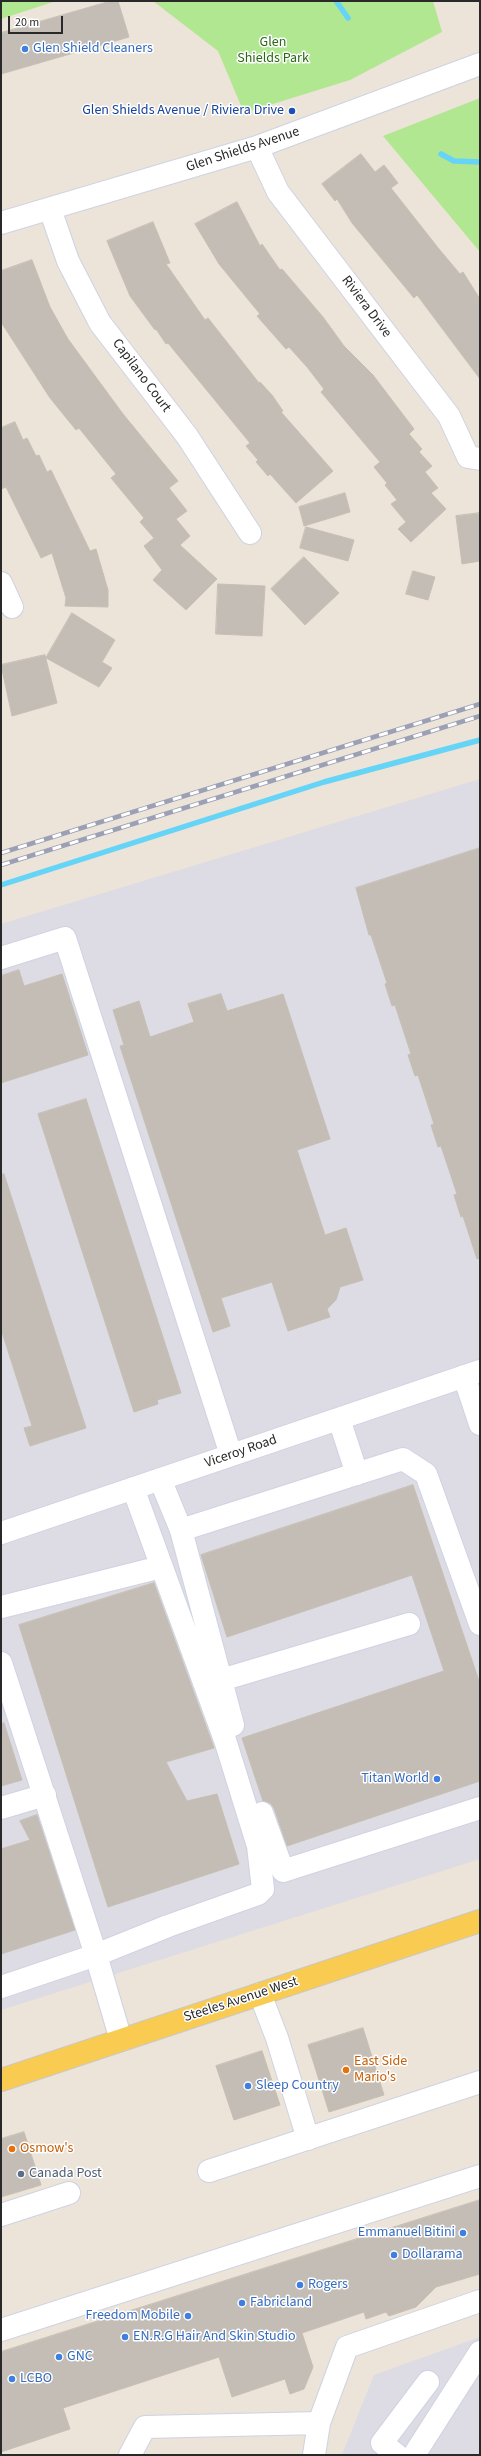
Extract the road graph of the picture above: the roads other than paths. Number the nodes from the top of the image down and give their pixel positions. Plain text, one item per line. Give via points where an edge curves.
1 (480, 64) edge
2 (257, 147) junction
3 (50, 209) junction
4 (1, 224) edge
5 (480, 459) edge
6 (250, 533) dead end
7 (1, 582) edge
8 (12, 607) dead end
9 (1, 958) edge
10 (472, 1373) edge
11 (339, 1419) junction
12 (480, 1424) edge
13 (231, 1455) junction
14 (356, 1474) junction
15 (160, 1479) junction
16 (133, 1488) junction
17 (181, 1530) junction
18 (1, 1533) edge
19 (161, 1567) junction
20 (1, 1607) edge
21 (409, 1624) dead end
22 (480, 1624) edge
23 (1, 1663) edge
24 (221, 1680) junction
25 (45, 1795) junction
26 (1, 1808) edge
27 (480, 1808) edge
28 (480, 1921) edge
29 (96, 1955) junction
30 (1, 1987) edge
31 (260, 1994) junction
32 (121, 2040) junction
33 (1, 2080) edge
34 (480, 2082) edge
35 (308, 2139) junction
36 (209, 2171) dead end
37 (480, 2176) edge
38 (69, 2193) dead end
39 (1, 2215) edge
40 (480, 2301) edge
41 (1, 2330) edge
42 (480, 2352) edge
43 (428, 2382) dead end
44 (319, 2423) junction
45 (130, 2455) edge
46 (314, 2455) edge
47 (397, 2455) edge
48 (414, 2455) edge

1 - 2 street, Glen Shields Avenue
2 - 3 street, Glen Shields Avenue
2 - 5 street, Riviera Drive via 278,192 449,416 468,457
3 - 4 street, Glen Shields Avenue
3 - 6 street, Capilano Court via 68,261 100,322 187,436
7 - 8 street
9 - 13 street via 65,938
10 - 11 street, Viceroy Road
10 - 12 street
11 - 13 street, Viceroy Road
11 - 14 street
13 - 15 street, Viceroy Road
14 - 17 street
14 - 22 street via 403,1459 426,1474
15 - 16 street, Viceroy Road
15 - 17 street
16 - 18 street, Viceroy Road
16 - 19 street
17 - 24 street
19 - 20 street
19 - 29 street via 225,1740 258,1846 263,1889 258,1894
21 - 24 street
23 - 25 street
24 - 27 street via 238,1742 283,1871
25 - 26 street
25 - 29 street
28 - 31 main road, Steeles Avenue West
29 - 30 street
29 - 32 street
31 - 32 main road, Steeles Avenue West
31 - 35 street via 277,2038
32 - 33 main road, Steeles Avenue West
34 - 35 street
35 - 36 street
37 - 41 street
38 - 39 street
40 - 44 street via 347,2347
42 - 48 street
43 - 47 street via 382,2442
44 - 45 street via 145,2427
44 - 46 street

